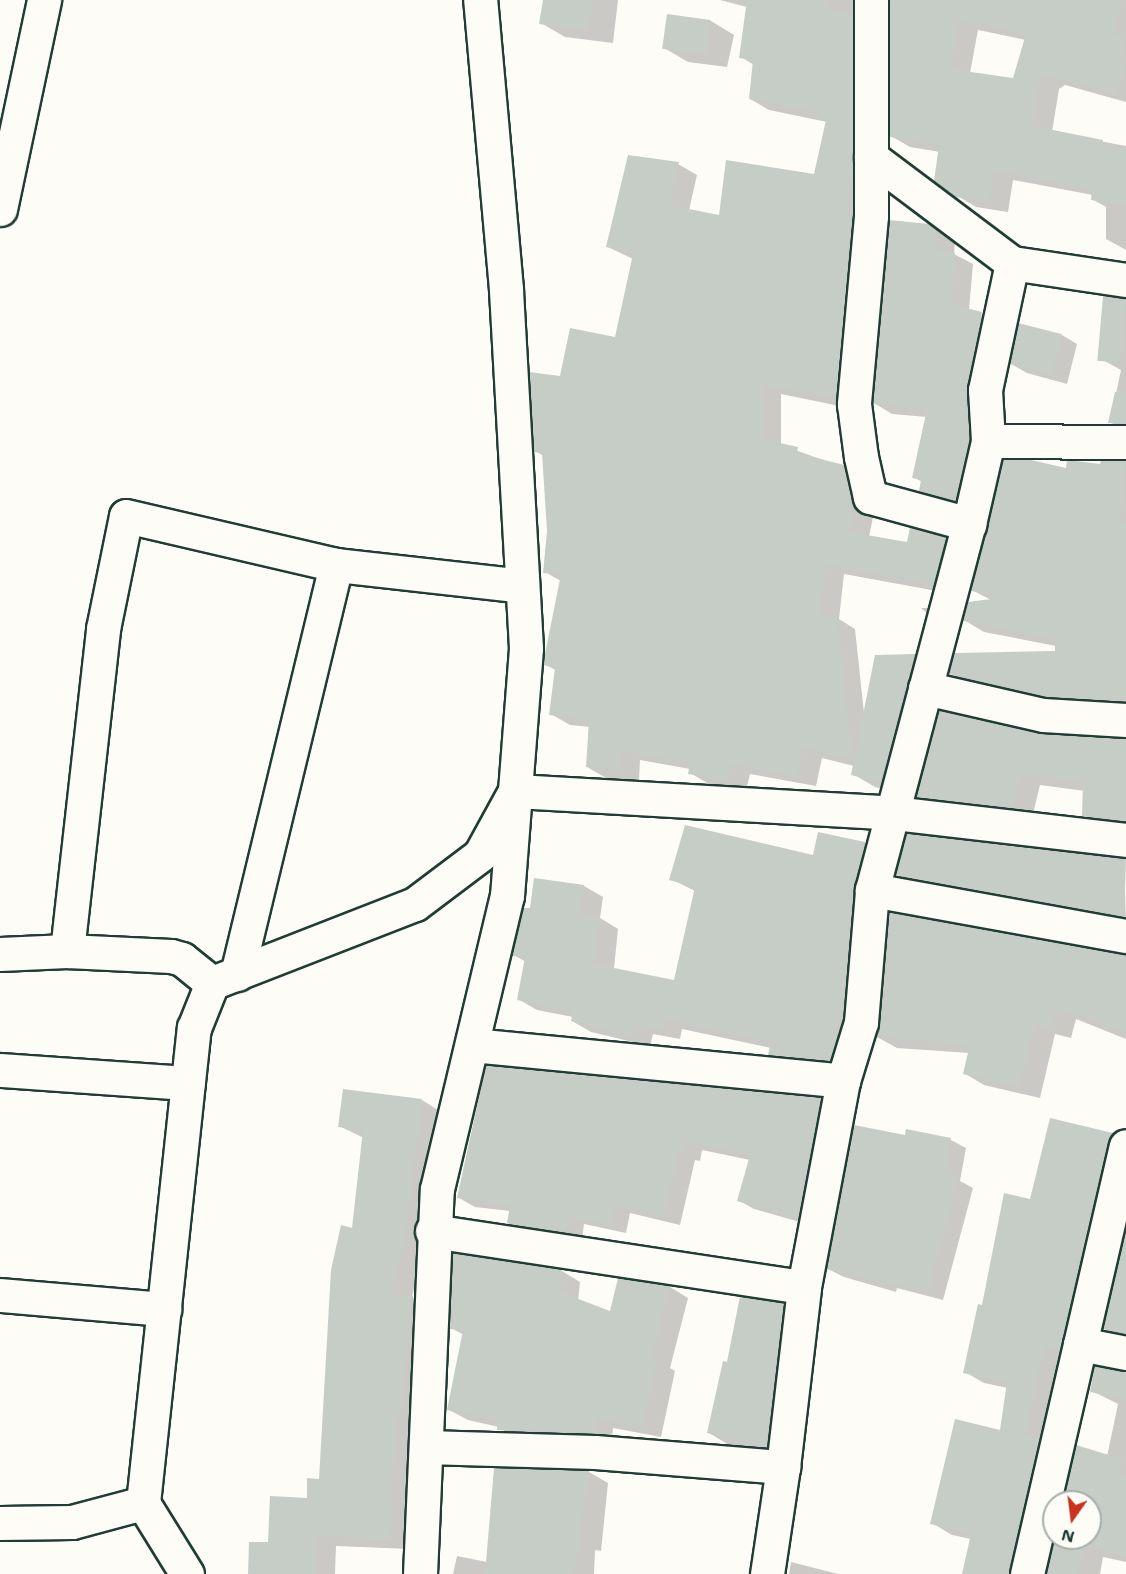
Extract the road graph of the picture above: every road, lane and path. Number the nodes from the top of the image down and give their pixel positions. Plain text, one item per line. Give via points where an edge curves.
1 (44, 0) edge
2 (480, 0) edge
3 (871, 0) edge
4 (871, 157) junction
5 (0, 209) edge
6 (1012, 263) junction
7 (1126, 280) edge
8 (988, 441) junction
9 (1126, 442) edge
10 (969, 524) junction
11 (336, 565) junction
12 (522, 586) junction
13 (925, 688) junction
14 (1126, 720) edge
15 (515, 791) junction
16 (894, 813) junction
17 (1126, 840) edge
18 (872, 890) junction
19 (1126, 936) edge
20 (67, 951) junction
21 (0, 954) edge
22 (225, 978) junction
23 (472, 1045) junction
24 (0, 1070) edge
25 (843, 1081) junction
26 (188, 1083) junction
27 (1126, 1146) edge
28 (432, 1231) junction
29 (804, 1287) junction
30 (0, 1295) edge
31 (164, 1309) junction
32 (1080, 1344) junction
33 (1126, 1353) edge
34 (426, 1447) junction
35 (783, 1467) junction
36 (143, 1503) junction
37 (0, 1523) edge
38 (187, 1574) edge
39 (420, 1574) edge
40 (767, 1574) edge
41 (1028, 1574) edge

1 - 5 street
2 - 12 street via 506,289
3 - 4 street
4 - 6 street
4 - 10 street via 872,216 854,404 870,497
6 - 7 street
6 - 8 street via 985,390
8 - 9 street
8 - 10 street
10 - 13 street
11 - 12 street
11 - 20 street via 126,516 103,629
11 - 22 street
12 - 15 street via 526,648
13 - 14 street via 1043,715
13 - 16 street
15 - 16 street
15 - 22 street via 480,855 415,904
15 - 23 street via 507,897
16 - 17 street
16 - 18 street
18 - 19 street
18 - 25 street via 861,1022
20 - 21 street
20 - 22 street via 171,956
22 - 26 street via 194,1028
23 - 25 street
23 - 28 street via 437,1189
24 - 26 street
25 - 29 street
26 - 31 street
27 - 32 street
28 - 29 street
28 - 34 street
29 - 35 street
30 - 31 street
31 - 36 street
32 - 33 street
32 - 41 street
34 - 35 street via 595,1452
34 - 39 street
35 - 40 street
36 - 37 street via 72,1522
36 - 38 street

